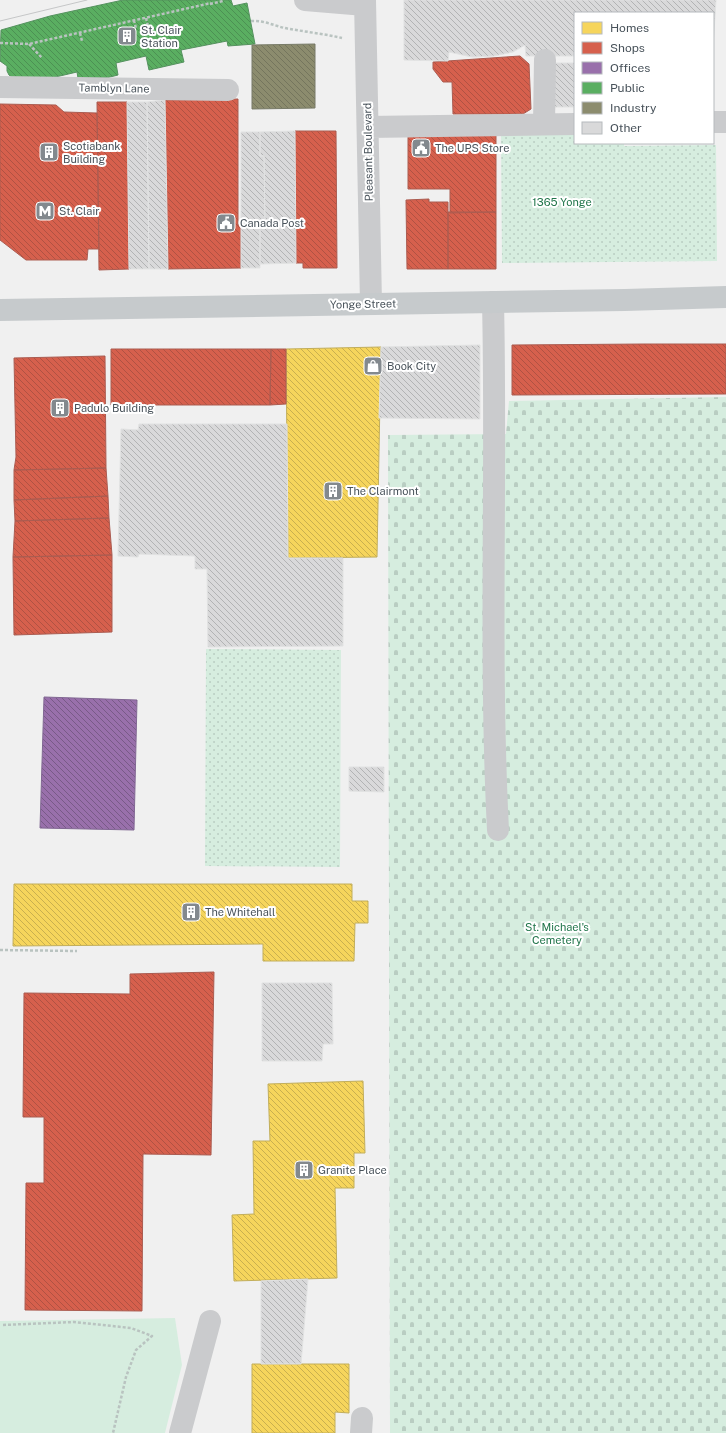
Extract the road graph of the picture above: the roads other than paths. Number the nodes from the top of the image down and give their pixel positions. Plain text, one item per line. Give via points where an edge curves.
1 (305, 0) edge
2 (365, 2) edge
3 (545, 60) dead end
4 (0, 87) edge
5 (228, 90) dead end
6 (714, 122) edge
7 (726, 122) edge
8 (544, 124) junction
9 (574, 124) edge
10 (368, 126) junction
11 (726, 297) edge
12 (493, 302) junction
13 (371, 304) junction
14 (0, 310) edge
15 (498, 830) dead end
16 (210, 1321) dead end
17 (180, 1433) edge

1 - 2 street
2 - 10 street, Pleasant Boulevard
3 - 8 street
4 - 5 street, Tamblyn Lane
6 - 7 street
8 - 9 street
8 - 10 street
10 - 13 street, Pleasant Boulevard
11 - 12 main road, Yonge Street
12 - 13 main road, Yonge Street
12 - 15 street via 493,737
13 - 14 main road, Yonge Street
16 - 17 street

